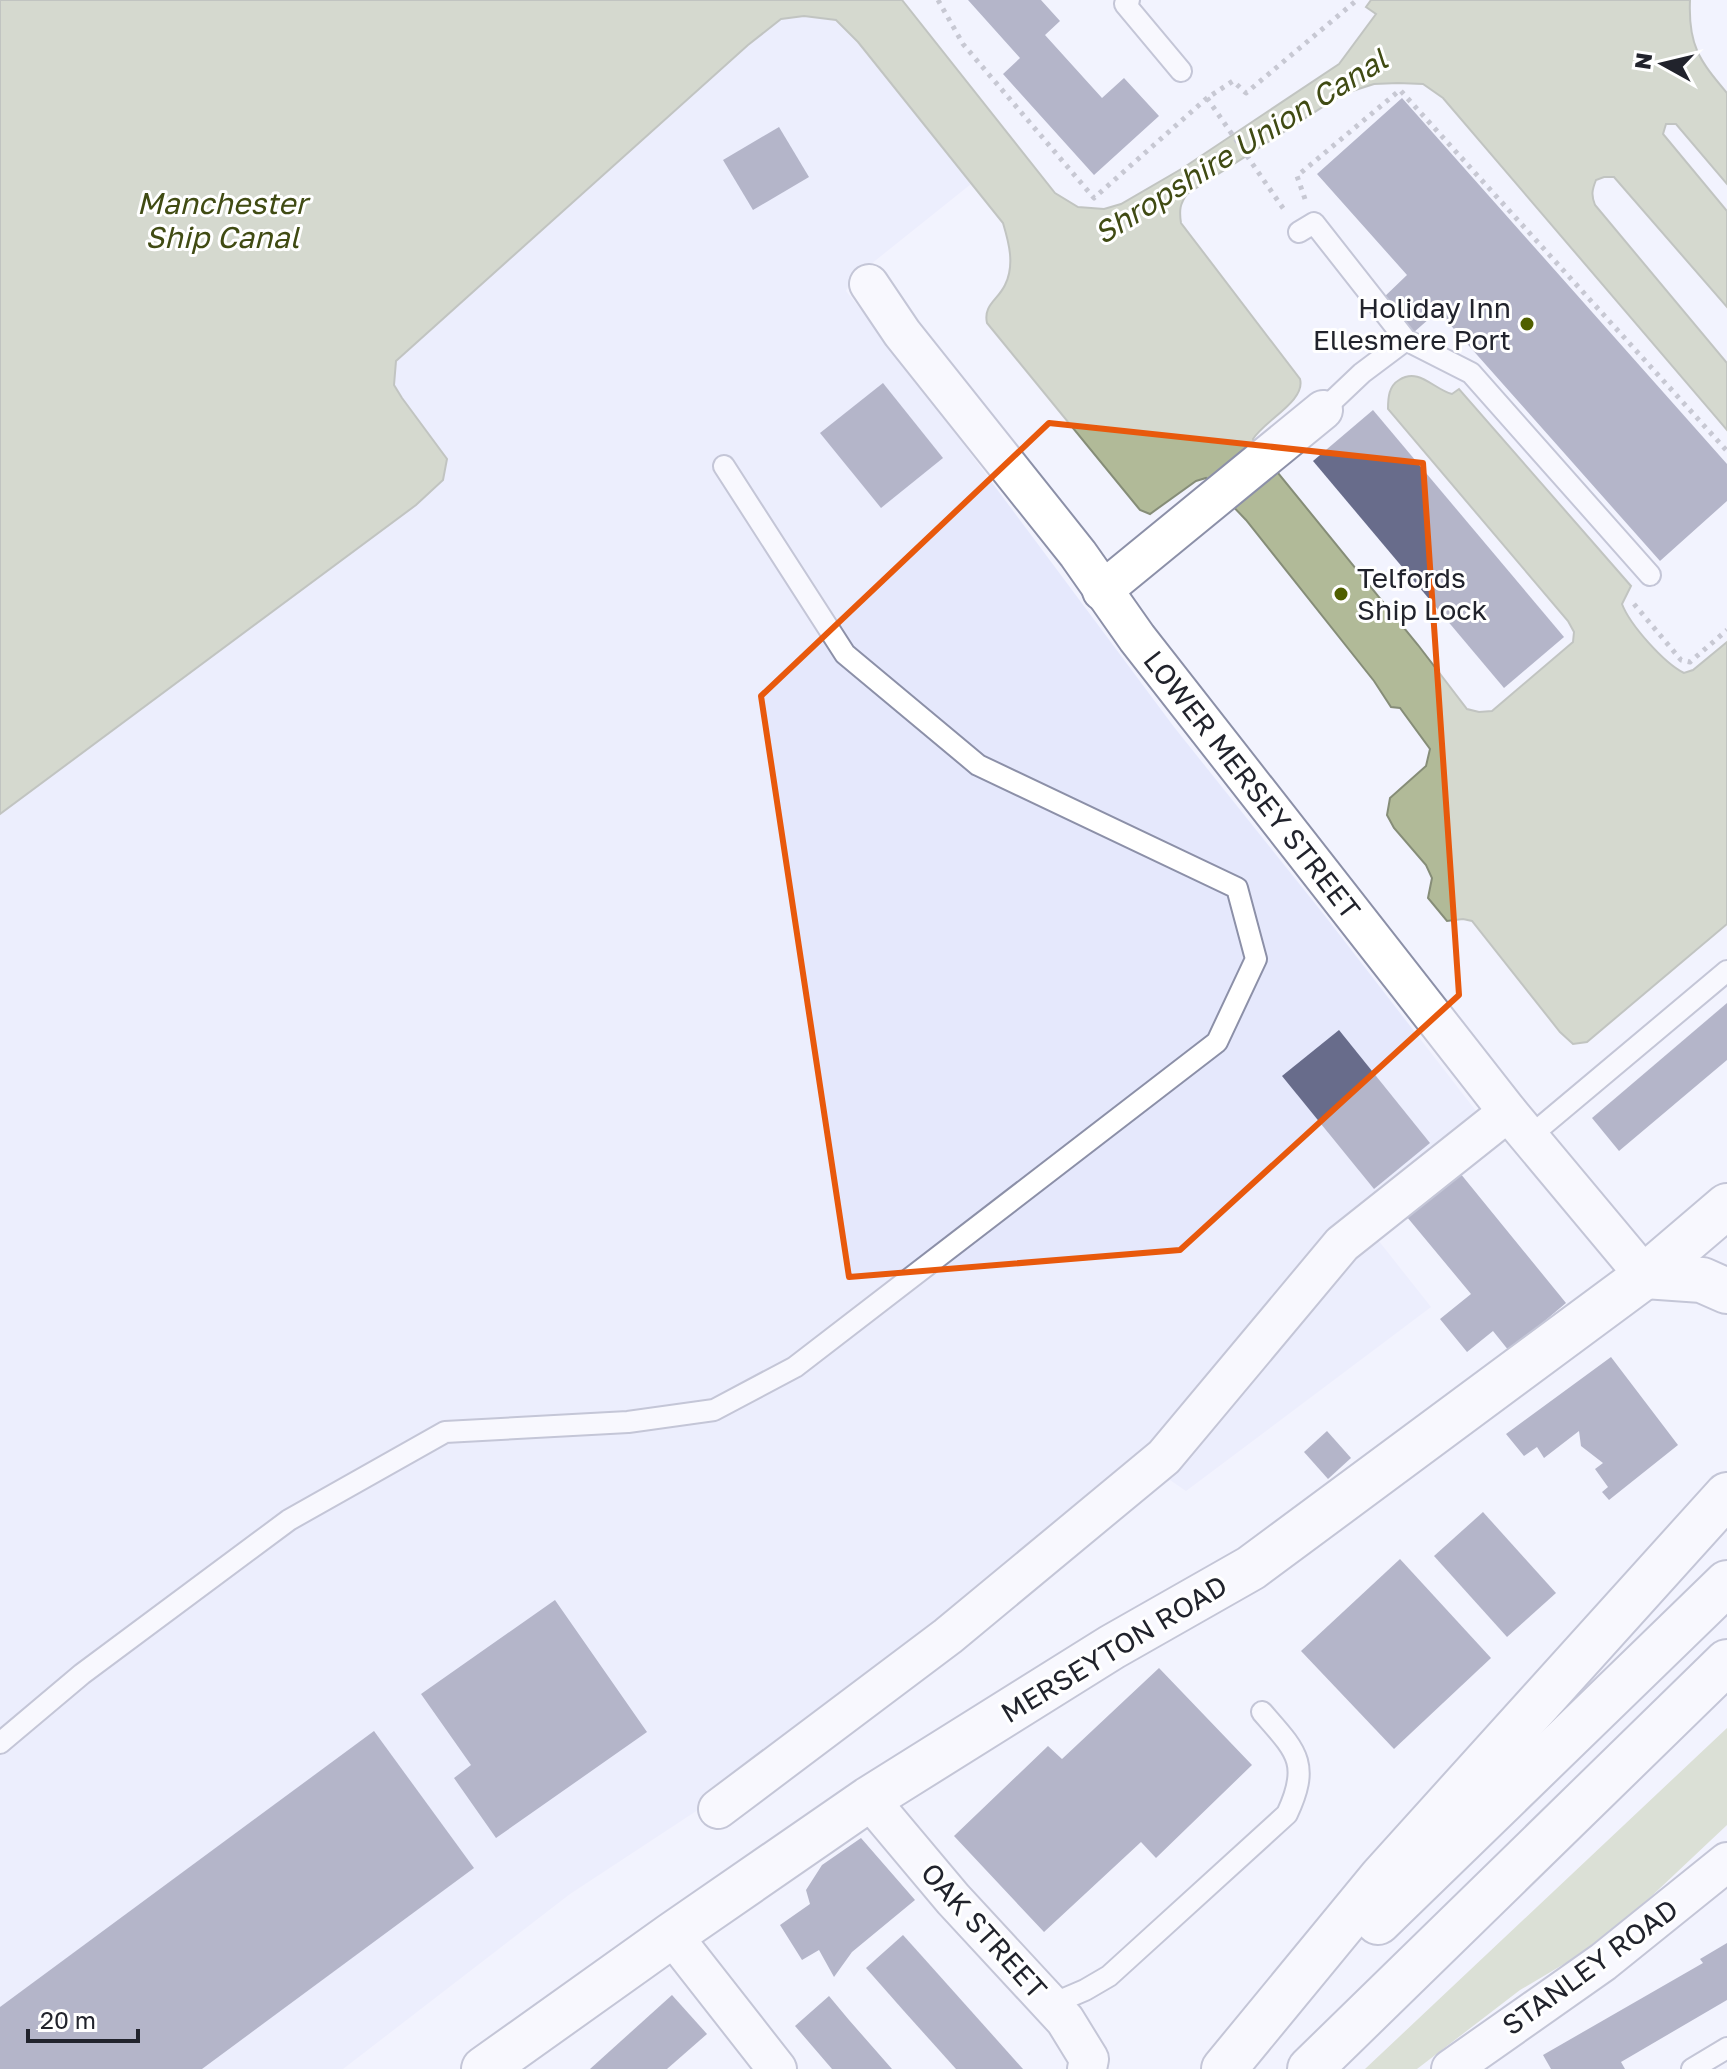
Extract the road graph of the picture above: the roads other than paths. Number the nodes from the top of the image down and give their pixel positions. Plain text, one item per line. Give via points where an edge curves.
1 (1129, 0) edge
2 (1181, 71) dead end
3 (1306, 227) road end
4 (869, 284) dead end
5 (1406, 340) junction
6 (1323, 410) joint
7 (724, 466) dead end
8 (1650, 575) dead end
9 (1102, 591) junction
10 (1727, 971) edge
11 (1519, 1125) junction
12 (1727, 1206) edge
13 (1645, 1276) junction
14 (1727, 1291) edge
15 (1727, 1495) edge
16 (1727, 1583) edge
17 (1727, 1662) edge
18 (1262, 1712) dead end
19 (0, 1743) edge
20 (869, 1799) junction
21 (718, 1809) dead end
22 (1724, 1873) edge
23 (672, 1935) junction
24 (1050, 2005) junction
25 (1727, 2048) edge
26 (1497, 2056) edge
27 (484, 2069) edge
28 (777, 2069) edge
29 (1087, 2069) edge
30 (1225, 2069) edge
31 (1310, 2069) edge
32 (1451, 2069) edge
33 (1692, 2069) edge

1 - 2 lane via 1125,4
3 - 5 lane
4 - 9 street, LOWER MERSEY STREET
5 - 6 lane
5 - 8 lane via 1471,373
6 - 9 street
7 - 19 lane via 845,654 978,765 1237,888 1256,959 1217,1042 795,1367 714,1410 628,1422 445,1432 289,1520 82,1674
9 - 11 street, LOWER MERSEY STREET via 1143,633
10 - 11 lane
11 - 13 street, LOWER MERSEY STREET
11 - 21 street via 1342,1244 1164,1457 948,1636
12 - 13 main road, MERSEYTON ROAD
13 - 14 main road via 1702,1280
13 - 20 main road, MERSEYTON ROAD via 1251,1568 1112,1647
15 - 30 main road via 1382,1877
16 - 30 main road
17 - 31 main road
18 - 24 lane via 1290,1744 1300,1770 1299,1789 1287,1814 1109,1976
20 - 23 main road, MERSEYTON ROAD
20 - 24 street, OAK STREET
22 - 26 street, STANLEY ROAD via 1603,1962
23 - 27 main road, MERSEYTON ROAD
23 - 28 street
24 - 29 street, OAK STREET via 1089,2059
25 - 33 lane
26 - 32 street, STANLEY ROAD

